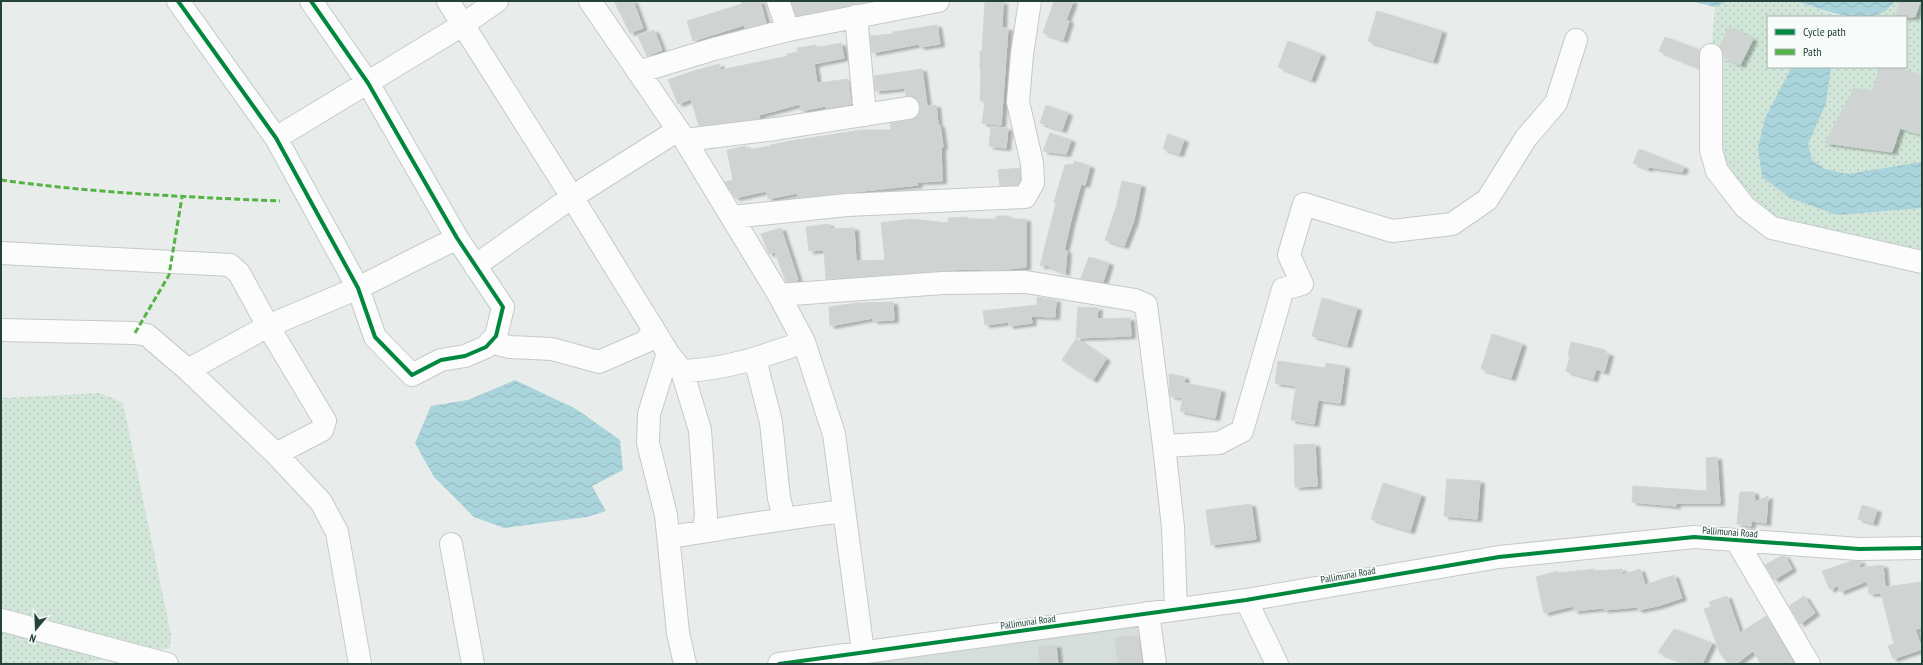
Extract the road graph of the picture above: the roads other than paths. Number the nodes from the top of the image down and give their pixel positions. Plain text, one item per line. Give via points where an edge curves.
1 (178, 1) edge
2 (312, 1) edge
3 (448, 1) edge
4 (497, 1) edge
5 (590, 1) edge
6 (778, 1) edge
7 (938, 1) edge
8 (1030, 1) edge
9 (856, 16) junction
10 (464, 24) junction
11 (788, 30) junction
12 (1576, 40) dead end
13 (1710, 55) dead end
14 (638, 72) junction
15 (368, 83) junction
16 (908, 108) dead end
17 (865, 115) junction
18 (682, 135) junction
19 (276, 138) junction
20 (572, 197) junction
21 (732, 217) junction
22 (457, 238) junction
23 (1, 253) edge
24 (1922, 262) edge
25 (475, 266) junction
26 (358, 288) junction
27 (779, 294) junction
28 (268, 326) junction
29 (653, 328) junction
30 (1, 330) edge
31 (804, 342) junction
32 (488, 345) junction
33 (668, 353) junction
34 (755, 359) junction
35 (188, 370) junction
36 (682, 371) junction
37 (1164, 446) junction
38 (276, 454) junction
39 (844, 511) junction
40 (784, 518) junction
41 (703, 532) junction
42 (669, 537) junction
43 (1736, 540) junction
44 (450, 544) dead end
45 (1922, 548) edge
46 (1246, 600) junction
47 (1176, 609) junction
48 (1148, 613) junction
49 (1, 620) edge
50 (862, 652) junction
51 (825, 661) edge
52 (167, 664) edge
53 (360, 664) edge
54 (473, 664) edge
55 (685, 664) edge
56 (779, 664) edge
57 (1155, 664) edge
58 (1277, 664) edge
59 (1809, 664) edge

1 - 19 street
2 - 15 street
3 - 10 street
4 - 10 street
5 - 14 street
6 - 11 street
7 - 9 street
8 - 21 street via 1018,102 1033,183 1025,197 847,206
9 - 11 street
9 - 17 street
10 - 15 street
10 - 20 street
11 - 14 street
12 - 37 street via 1556,103 1526,138 1487,200 1452,224 1392,230 1304,204 1289,255 1302,284 1283,289 1242,431 1219,443
13 - 24 street via 1710,150 1717,171 1745,208 1772,228
14 - 18 street
15 - 19 street
15 - 22 street
16 - 17 street
17 - 18 street
18 - 20 street
18 - 21 street
19 - 26 street
20 - 25 street
20 - 29 street
21 - 27 street
22 - 25 street
22 - 26 street
23 - 28 street via 230,265 239,272
25 - 32 street via 503,307 496,336
26 - 28 street
26 - 32 street via 375,337 418,371 441,360 465,356
27 - 31 street
27 - 37 street via 943,283 1026,282 1135,300 1146,305
28 - 35 street
28 - 38 street via 325,424 322,430
29 - 32 street via 647,340 599,362 552,349
29 - 33 street
30 - 35 street via 147,335
31 - 34 street
31 - 39 street via 834,434
33 - 36 street
33 - 42 street via 648,414 648,443
34 - 36 street via 706,370
34 - 40 street via 771,422 779,498
35 - 38 street
36 - 41 street via 700,430 706,516
37 - 47 street via 1173,527
38 - 53 street via 321,502 337,532
39 - 40 street
39 - 50 street
40 - 41 street
41 - 42 street
42 - 55 street via 678,632
43 - 45 street, Pallimunai Road via 1859,549
43 - 46 street, Pallimunai Road via 1694,537 1499,557
43 - 59 street
44 - 54 street
46 - 47 street, Pallimunai Road
46 - 58 street
47 - 48 street, Pallimunai Road
48 - 50 street, Pallimunai Road
48 - 57 street
49 - 52 street
50 - 51 street, Pallimunai Road
51 - 56 street, Pallimunai Road

